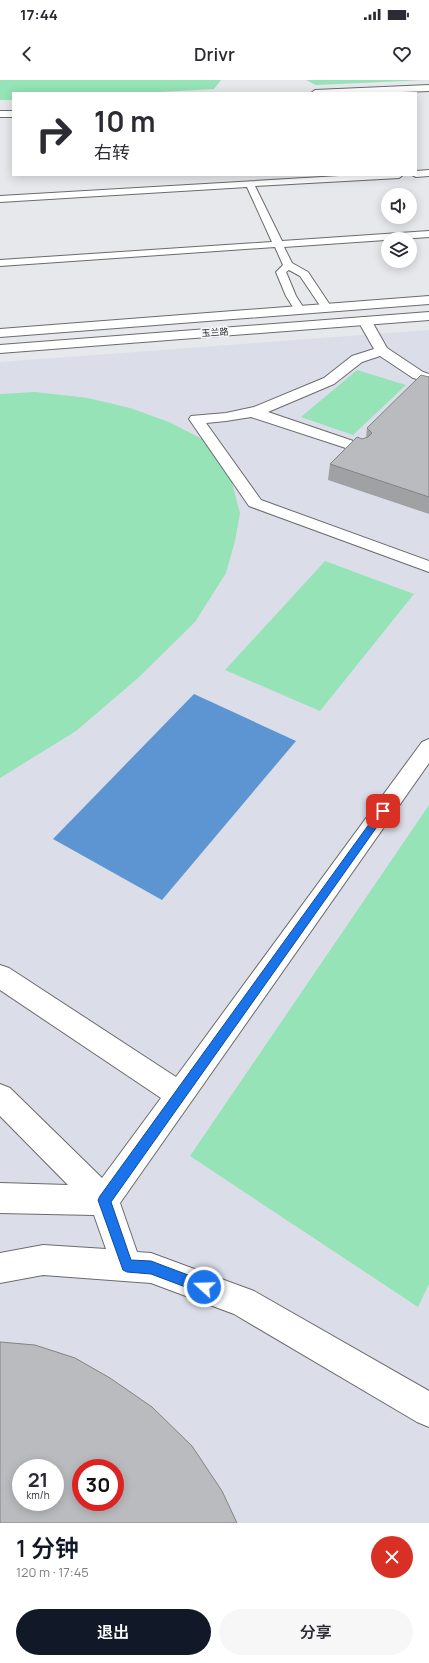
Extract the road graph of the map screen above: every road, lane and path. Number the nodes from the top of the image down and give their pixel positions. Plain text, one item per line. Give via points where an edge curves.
1 (429, 88) edge
2 (338, 92) edge
3 (0, 114) edge
4 (12, 114) edge
5 (429, 173) edge
6 (417, 174) edge
7 (382, 176) edge
8 (250, 184) junction
9 (0, 199) edge
10 (429, 234) edge
11 (278, 244) junction
12 (0, 263) edge
13 (288, 265) junction
14 (429, 300) edge
15 (327, 308) junction
16 (300, 310) junction
17 (429, 316) edge
18 (365, 321) junction
19 (0, 333) edge
20 (0, 349) edge
21 (382, 351) junction
22 (429, 378) edge
23 (252, 412) junction
24 (360, 448) edge
25 (429, 567) edge
26 (429, 747) edge
27 (0, 976) edge
28 (180, 1095) junction
29 (0, 1097) edge
30 (0, 1198) edge
31 (104, 1200) junction
32 (127, 1266) junction
33 (0, 1268) edge
34 (429, 1410) edge

1 - 2 street
3 - 4 street
5 - 6 lane
7 - 8 lane
8 - 9 lane
8 - 11 lane
10 - 11 lane
11 - 12 lane
11 - 13 lane
13 - 15 lane via 304,274
13 - 16 lane via 281,272
14 - 15 street, 玉兰路
15 - 16 street, 玉兰路
16 - 19 street, 玉兰路
17 - 18 street, 玉兰路
18 - 20 street, 玉兰路
18 - 21 street
21 - 22 street via 418,375
21 - 23 street via 357,359 328,381
23 - 24 street
23 - 25 street via 196,419 255,503
26 - 28 street
27 - 28 street
28 - 31 street
29 - 31 street
30 - 31 street
31 - 32 street
32 - 33 street via 42,1260
32 - 34 street via 151,1268 244,1302

